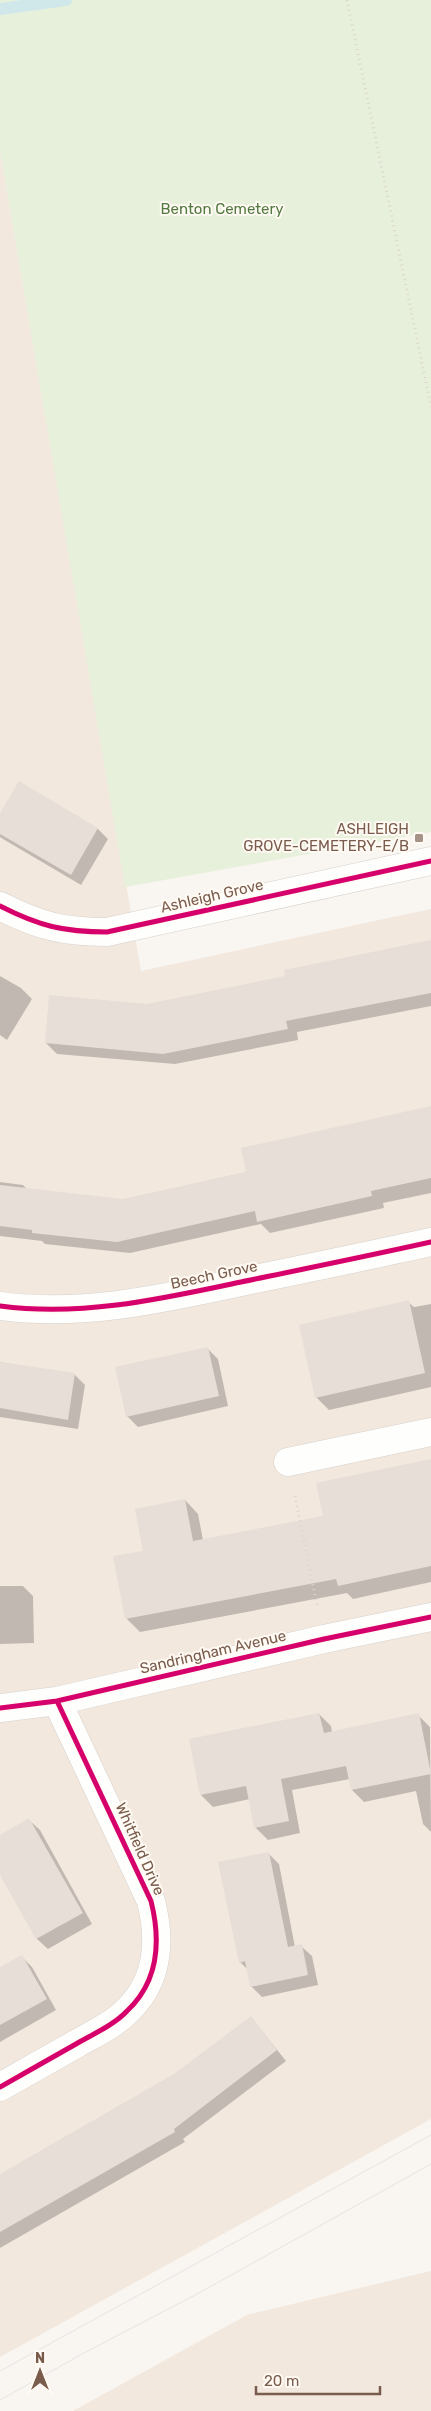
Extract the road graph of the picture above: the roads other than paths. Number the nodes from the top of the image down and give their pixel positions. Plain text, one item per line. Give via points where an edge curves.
1 (431, 861) edge
2 (0, 906) edge
3 (431, 1242) edge
4 (0, 1306) edge
5 (431, 1432) edge
6 (288, 1462) road end
7 (431, 1617) edge
8 (57, 1701) junction
9 (0, 1708) edge
10 (0, 2087) edge

1 - 2 street, Ashleigh Grove via 108,932 56,929 31,922
3 - 4 street, Beech Grove via 113,1307 53,1310
5 - 6 street
7 - 8 street, Sandringham Avenue
8 - 9 street, Sandringham Avenue
8 - 10 street, Whitfield Drive via 151,1901 157,1926 155,1956 151,1977 127,2012

